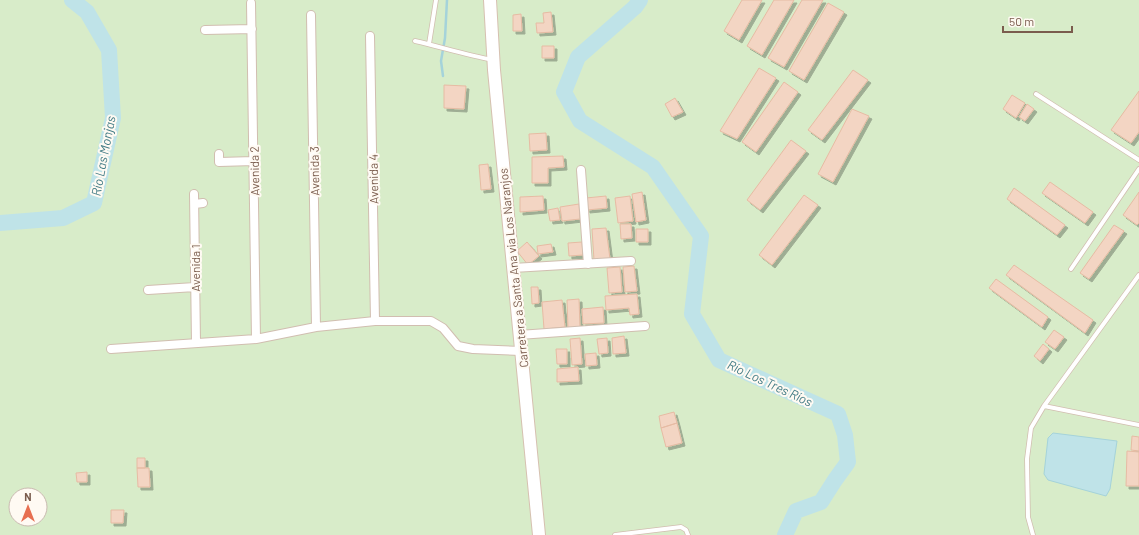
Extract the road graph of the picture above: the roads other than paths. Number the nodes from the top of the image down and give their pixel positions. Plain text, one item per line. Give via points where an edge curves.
1 (436, 0) edge
2 (490, 0) edge
3 (251, 3) dead end
4 (311, 15) dead end
5 (252, 29) junction
6 (205, 30) dead end
7 (370, 36) dead end
8 (415, 41) dead end
9 (429, 44) junction
10 (493, 60) junction
11 (1036, 94) dead end
12 (219, 158) dead end
13 (1139, 160) edge
14 (254, 161) junction
15 (1139, 169) edge
16 (581, 170) dead end
17 (194, 194) dead end
18 (631, 261) dead end
19 (588, 264) junction
20 (513, 268) junction
21 (1071, 269) dead end
22 (1139, 275) edge
23 (195, 287) junction
24 (148, 290) dead end
25 (375, 321) junction
26 (645, 326) dead end
27 (316, 327) junction
28 (519, 335) junction
29 (256, 339) junction
30 (196, 343) junction
31 (111, 349) dead end
32 (521, 351) junction
33 (1044, 406) junction
34 (1139, 425) edge
35 (539, 535) edge
36 (615, 535) edge
37 (688, 535) edge
38 (1033, 535) edge

1 - 9 lane
2 - 10 main road, Carretera a Santa Ana via Los Naranjos
3 - 5 street, Avenida 2
4 - 27 street, Avenida 3
5 - 6 street
5 - 14 street, Avenida 2
7 - 25 street, Avenida 4
8 - 9 lane
9 - 10 lane
10 - 20 main road, Carretera a Santa Ana via Los Naranjos
11 - 13 lane
12 - 14 street
14 - 29 street, Avenida 2
15 - 21 lane
16 - 19 street
17 - 23 street, Avenida 1 via 199,204
18 - 19 street
19 - 20 street
20 - 28 main road, Carretera a Santa Ana via Los Naranjos
22 - 33 lane
23 - 24 street via 159,286
23 - 30 street, Avenida 1
25 - 27 street
25 - 32 street via 431,321 443,328 458,346
26 - 28 street
27 - 29 street
28 - 32 main road, Carretera a Santa Ana via Los Naranjos
29 - 30 street
30 - 31 street
32 - 35 main road, Carretera a Santa Ana via Los Naranjos
33 - 34 lane
33 - 38 lane via 1031,428 1027,459 1028,516
36 - 37 lane via 681,528 686,530

